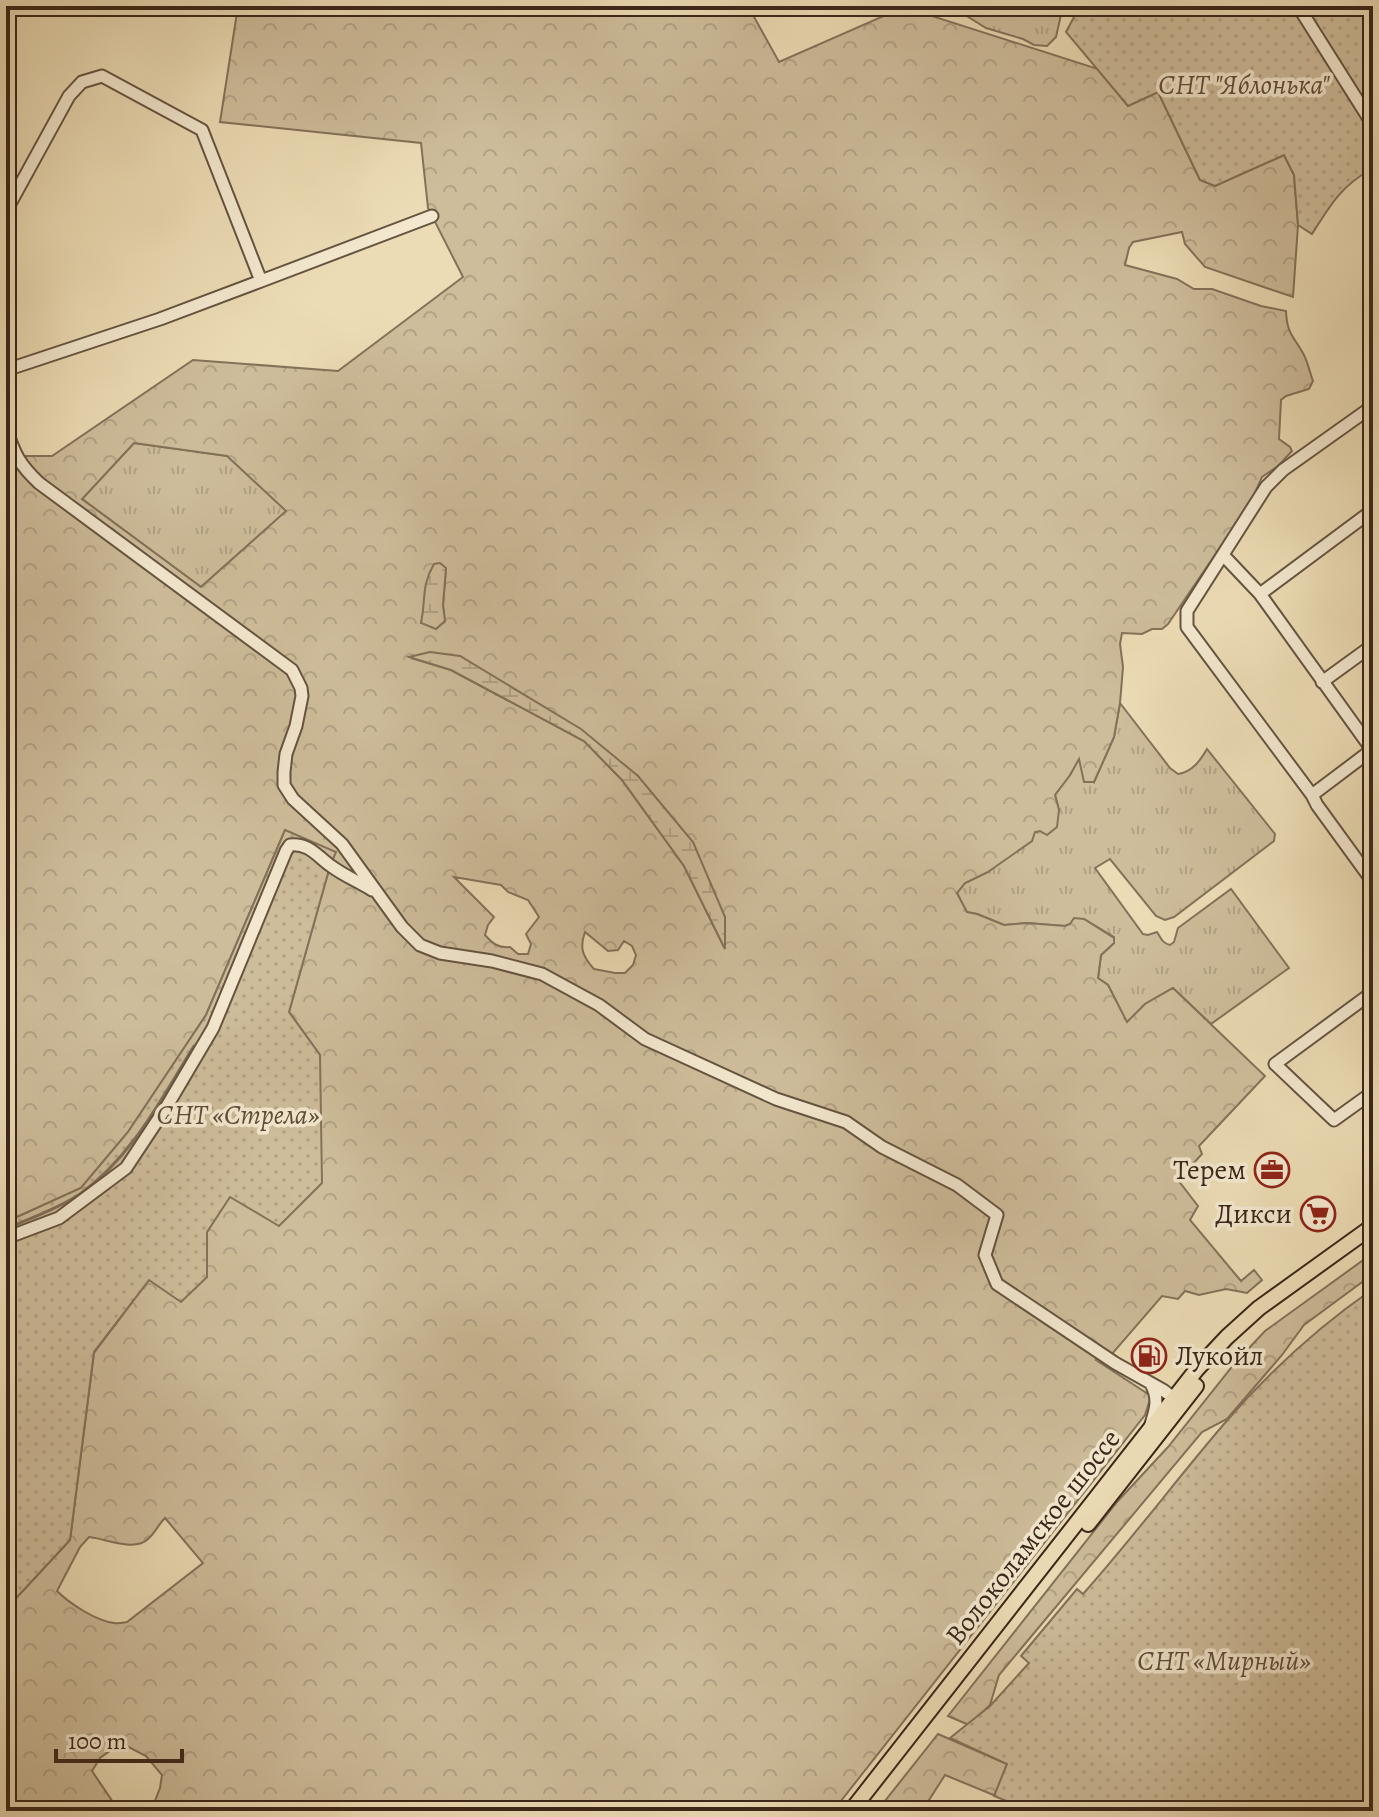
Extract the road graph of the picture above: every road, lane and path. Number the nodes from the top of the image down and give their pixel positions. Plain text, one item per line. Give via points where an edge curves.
1 (1298, 6) edge
2 (1373, 125) edge
3 (6, 211) edge
4 (432, 216) dead end
5 (261, 281) junction
6 (6, 370) edge
7 (1373, 406) edge
8 (6, 429) edge
9 (1373, 510) edge
10 (1224, 556) junction
11 (1260, 594) junction
12 (1373, 645) edge
13 (1322, 682) junction
14 (1373, 750) edge
15 (1312, 795) junction
16 (1373, 882) edge
17 (375, 891) junction
18 (1373, 992) edge
19 (1373, 1092) edge
20 (1373, 1226) edge
21 (1373, 1237) edge
22 (6, 1238) edge
23 (1268, 1307) junction
24 (1151, 1383) junction
25 (1178, 1401) junction
26 (1149, 1430) junction
27 (851, 1811) edge
28 (863, 1811) edge

1 - 2 street
3 - 5 street via 69,96 82,82 102,76 202,130
4 - 5 street
5 - 6 street
7 - 10 street via 1266,487
8 - 17 street via 15,456 39,483 292,670 302,696 286,754 284,785 342,844
9 - 11 street
10 - 11 street
10 - 15 street via 1187,611 1187,627
11 - 13 street
12 - 13 street
13 - 14 street
14 - 15 street
15 - 16 street
17 - 22 street via 330,866 315,851 290,845 213,1028 126,1168 59,1218
17 - 24 street via 420,945 542,974 599,1005 645,1039 776,1099 846,1122 957,1185 997,1215 985,1255 997,1284
18 - 19 street via 1275,1064 1334,1120
20 - 23 main road
21 - 23 main road
23 - 25 main road, Волоколамское шоссе
24 - 25 street
24 - 26 street via 1157,1401
25 - 26 main road, Волоколамское шоссе
25 - 28 main road, Волоколамское шоссе
26 - 27 main road, Волоколамское шоссе

